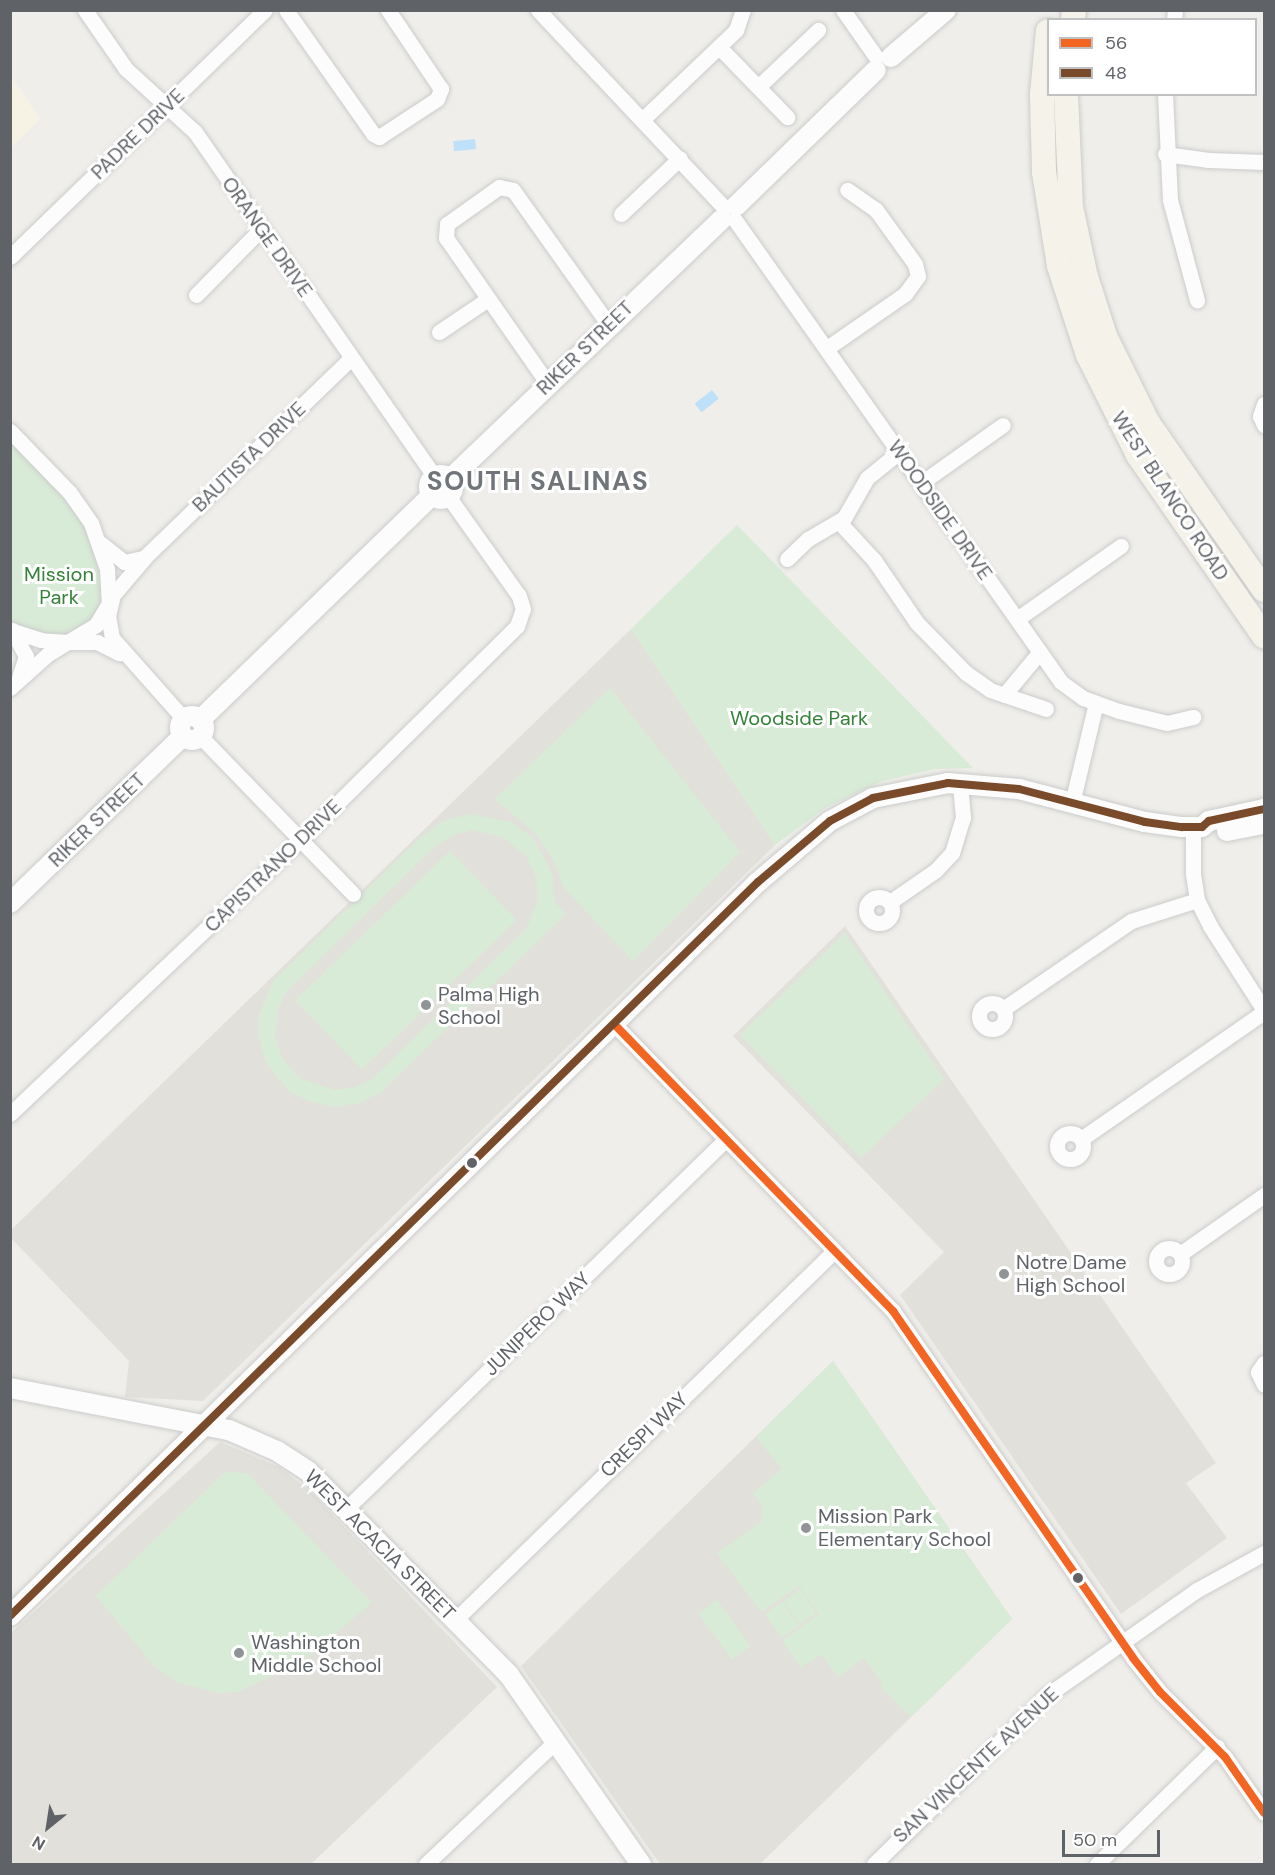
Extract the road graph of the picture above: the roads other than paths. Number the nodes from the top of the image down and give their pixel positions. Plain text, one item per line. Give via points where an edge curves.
1 (84, 10) edge
2 (266, 10) edge
3 (286, 10) edge
4 (387, 10) edge
5 (537, 10) edge
6 (743, 10) edge
7 (843, 10) edge
8 (946, 10) edge
9 (818, 30) dead end
10 (1047, 42) edge
11 (719, 47) junction
12 (881, 61) junction
13 (758, 87) junction
14 (1066, 96) edge
15 (1166, 96) edge
16 (168, 104) junction
17 (787, 117) dead end
18 (643, 119) junction
19 (1165, 154) junction
20 (680, 158) junction
21 (1264, 162) edge
22 (848, 190) dead end
23 (729, 213) junction
24 (621, 214) dead end
25 (261, 229) junction
26 (10, 257) edge
27 (196, 295) dead end
28 (488, 299) junction
29 (1197, 300) dead end
30 (609, 325) junction
31 (439, 332) dead end
32 (827, 348) junction
33 (351, 357) junction
34 (548, 384) junction
35 (1264, 404) edge
36 (1003, 425) dead end
37 (1264, 425) edge
38 (10, 431) edge
39 (899, 452) junction
40 (921, 483) junction
41 (441, 487) junction
42 (839, 522) junction
43 (99, 541) junction
44 (1121, 546) dead end
45 (146, 556) junction
46 (787, 559) dead end
47 (1264, 590) edge
48 (109, 603) junction
49 (523, 609) joint
50 (1017, 619) junction
51 (11, 630) edge
52 (1264, 636) edge
53 (68, 642) junction
54 (1038, 654) junction
55 (128, 661) junction
56 (14, 685) edge
57 (1004, 695) junction
58 (1096, 704) junction
59 (1046, 709) dead end
60 (1193, 717) dead end
61 (192, 728) junction
62 (960, 782) junction
63 (1072, 803) junction
64 (1264, 809) edge
65 (1264, 824) edge
66 (1198, 827) junction
67 (300, 840) junction
68 (353, 894) dead end
69 (1197, 900) junction
70 (890, 902) dead end
71 (10, 903) edge
72 (1003, 1010) dead end
73 (1264, 1011) edge
74 (615, 1025) junction
75 (10, 1114) edge
76 (726, 1139) junction
77 (1081, 1139) dead end
78 (1264, 1195) edge
79 (834, 1251) junction
80 (1180, 1254) dead end
81 (1264, 1363) edge
82 (1264, 1385) edge
83 (10, 1388) edge
84 (206, 1424) junction
85 (347, 1508) junction
86 (1264, 1553) edge
87 (10, 1616) edge
88 (455, 1620) junction
89 (1123, 1642) junction
90 (555, 1742) junction
91 (1217, 1747) junction
92 (1264, 1813) edge
93 (426, 1864) edge
94 (641, 1864) edge
95 (874, 1864) edge
96 (1097, 1864) edge

1 - 16 street, ORANGE DRIVE via 126,69
2 - 16 street, PADRE DRIVE
3 - 4 street via 373,134 379,137 437,99 441,88
5 - 18 street, WOODSIDE DRIVE
6 - 11 street via 736,30
7 - 12 street
8 - 12 street, RIKER STREET
9 - 13 street
10 - 52 main road, WEST BLANCO ROAD via 1042,95 1044,172 1059,266 1088,355 1138,455
11 - 13 street
11 - 18 street
12 - 23 street, RIKER STREET
13 - 17 street
14 - 47 main road, WEST BLANCO ROAD via 1071,207 1086,277 1105,336 1148,423
15 - 19 street
16 - 25 street, ORANGE DRIVE via 195,132
16 - 26 street, PADRE DRIVE
18 - 20 street, WOODSIDE DRIVE
19 - 21 street
19 - 29 street via 1170,200
20 - 23 street, WOODSIDE DRIVE
20 - 24 street
22 - 32 street via 876,210 915,264 918,276 905,294
23 - 30 street, RIKER STREET
23 - 32 street, WOODSIDE DRIVE
25 - 27 street
25 - 33 street, ORANGE DRIVE
28 - 30 street via 446,238 445,228 504,186 516,193
28 - 31 street
28 - 34 street
30 - 34 street, RIKER STREET
32 - 39 street, WOODSIDE DRIVE
33 - 41 street, ORANGE DRIVE
33 - 45 street, BAUTISTA DRIVE
34 - 41 street, RIKER STREET
35 - 37 street via 1260,417
36 - 40 street
38 - 43 street via 70,493
39 - 40 street, WOODSIDE DRIVE
39 - 42 street via 867,478
40 - 50 street, WOODSIDE DRIVE
41 - 49 street, ORANGE DRIVE via 519,596
41 - 61 street, RIKER STREET
42 - 46 street via 808,539
42 - 57 street via 869,554 933,640 976,681
43 - 45 street via 124,562
43 - 48 street via 107,569
44 - 50 street
45 - 48 street, BAUTISTA DRIVE via 120,584
48 - 53 street, BAUTISTA DRIVE via 96,625
48 - 55 street via 111,638
49 - 67 street, CAPISTRANO DRIVE via 512,632
50 - 54 street, WOODSIDE DRIVE
51 - 53 street via 41,640
51 - 56 street via 26,656
53 - 55 street via 97,642
53 - 56 street via 48,654
54 - 57 street
54 - 58 street, WOODSIDE DRIVE via 1061,682
55 - 61 street
57 - 59 street
58 - 60 street, WOODSIDE DRIVE via 1167,723
58 - 63 street
61 - 67 street
61 - 71 street, RIKER STREET
62 - 63 street via 1019,789
62 - 70 street via 962,825 952,853 936,870
62 - 74 street via 873,798 830,821 758,882
63 - 66 street via 1146,822
64 - 66 street
65 - 66 street via 1211,832
66 - 69 street via 1193,874
67 - 68 street
67 - 75 street, CAPISTRANO DRIVE via 48,1083
69 - 72 street via 1131,921
69 - 73 street
73 - 77 street
74 - 76 street
74 - 84 street
76 - 79 street
76 - 85 street, JUNIPERO WAY
78 - 80 street
79 - 88 street, CRESPI WAY
79 - 89 street via 893,1311
81 - 82 street via 1258,1376
83 - 84 street, WEST ACACIA STREET via 52,1399
84 - 85 street, WEST ACACIA STREET via 244,1435 278,1451 308,1470
84 - 87 street
85 - 88 street, WEST ACACIA STREET
86 - 89 street, SAN VINCENTE AVENUE via 1197,1590
88 - 90 street, WEST ACACIA STREET via 509,1675
89 - 91 street via 1160,1692
89 - 95 street, SAN VINCENTE AVENUE via 1029,1711
90 - 93 street
90 - 94 street, WEST ACACIA STREET
91 - 92 street
91 - 96 street

